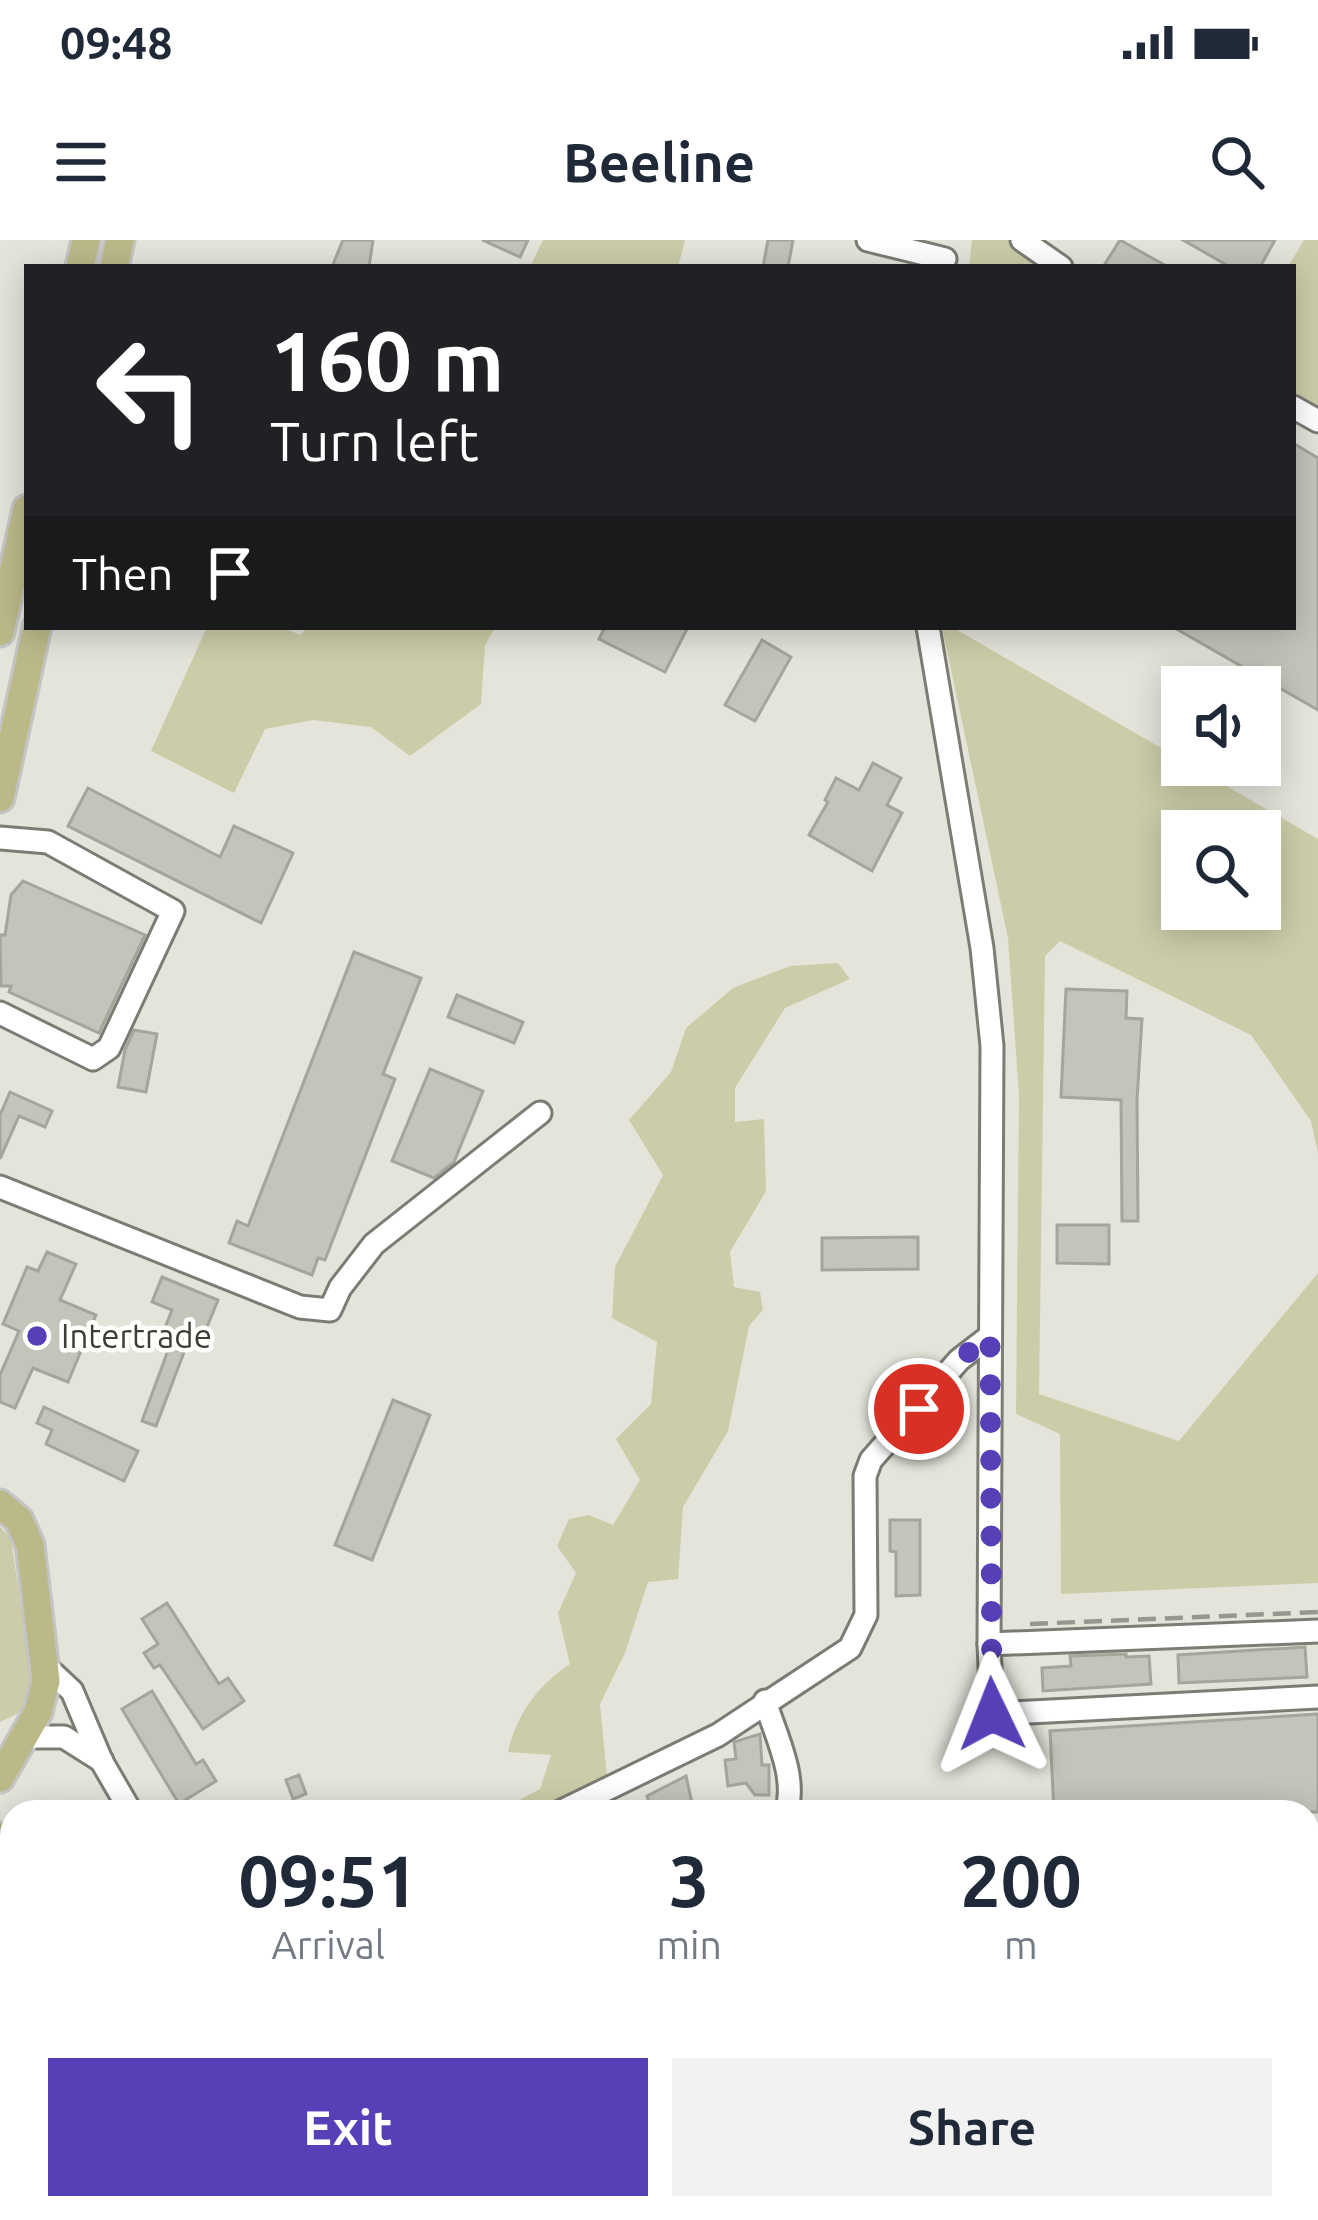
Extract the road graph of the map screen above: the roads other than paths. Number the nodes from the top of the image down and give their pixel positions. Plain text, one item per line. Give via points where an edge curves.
1 (868, 240) edge
2 (1022, 240) edge
3 (947, 255) edge
4 (1053, 264) edge
5 (24, 522) edge
6 (36, 630) edge
7 (929, 630) edge
8 (0, 632) edge
9 (0, 798) edge
10 (0, 838) edge
11 (0, 1013) edge
12 (540, 1113) dead end
13 (0, 1187) edge
14 (990, 1336) junction
15 (3, 1508) edge
16 (1318, 1631) edge
17 (989, 1644) junction
18 (43, 1664) junction
19 (1318, 1696) edge
20 (765, 1701) junction
21 (10, 1736) edge
22 (102, 1762) junction
23 (0, 1778) edge
24 (124, 1800) edge
25 (585, 1800) edge
26 (790, 1800) edge

1 - 3 street
2 - 4 street
5 - 8 main road
6 - 9 main road
7 - 14 street via 992,1046
10 - 11 street via 48,842 173,911 109,1048 93,1059
12 - 13 street via 374,1244 330,1310 300,1306
14 - 17 street
14 - 20 street via 871,1460 866,1615 850,1648
15 - 18 main road via 30,1545
16 - 17 street
17 - 19 street via 992,1714
18 - 21 main road via 44,1698
18 - 22 street via 72,1691
20 - 25 street via 718,1735
20 - 26 street
21 - 22 street via 64,1737
21 - 23 main road
22 - 24 street

